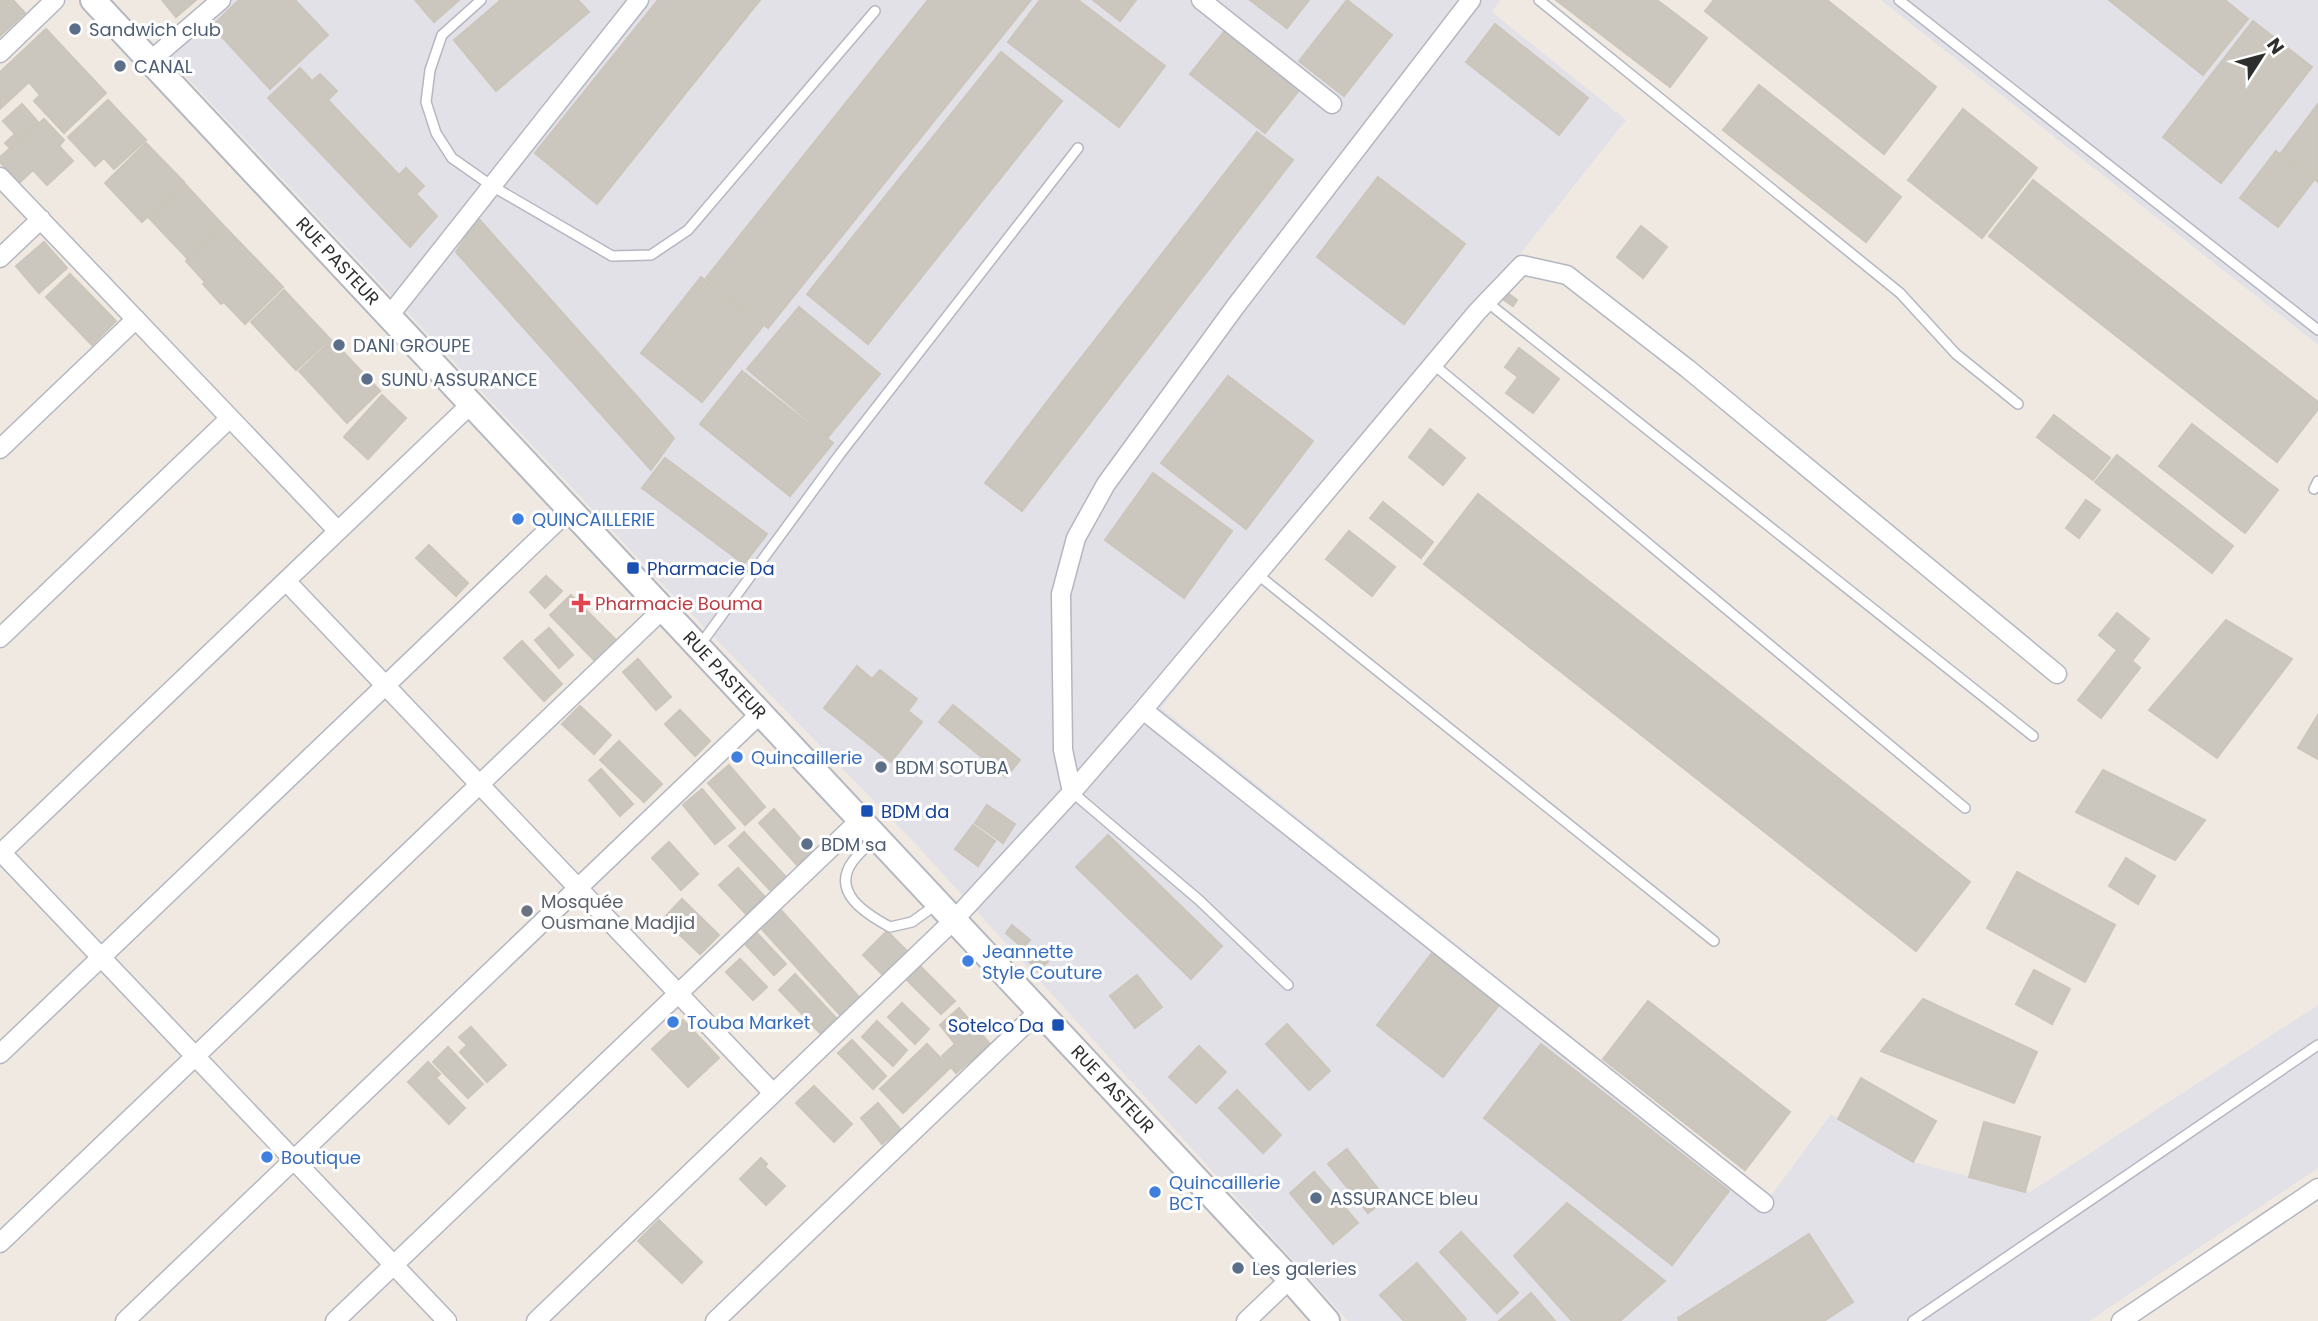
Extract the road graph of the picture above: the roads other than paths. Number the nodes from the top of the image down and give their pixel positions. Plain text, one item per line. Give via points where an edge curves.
1 (55, 0) edge
2 (93, 0) edge
3 (221, 0) edge
4 (481, 0) edge
5 (639, 0) edge
6 (1202, 0) edge
7 (1539, 0) edge
8 (1899, 0) edge
9 (1463, 3) edge
10 (875, 12) dead end
11 (0, 53) edge
12 (150, 61) junction
13 (1332, 104) dead end
14 (1078, 148) dead end
15 (0, 177) edge
16 (492, 186) junction
17 (41, 219) junction
18 (0, 258) edge
19 (1487, 302) junction
20 (389, 316) junction
21 (136, 319) junction
22 (2318, 330) edge
23 (1433, 364) junction
24 (471, 404) junction
25 (2018, 404) dead end
26 (230, 418) junction
27 (0, 449) edge
28 (569, 509) junction
29 (338, 531) junction
30 (1257, 574) junction
31 (286, 581) junction
32 (663, 609) junction
33 (0, 638) edge
34 (699, 647) junction
35 (2057, 674) dead end
36 (385, 685) junction
37 (1143, 710) junction
38 (761, 713) junction
39 (2033, 736) dead end
40 (480, 785) junction
41 (1072, 792) junction
42 (1965, 808) dead end
43 (868, 828) junction
44 (1, 853) edge
45 (578, 888) junction
46 (946, 912) junction
47 (1714, 941) dead end
48 (101, 957) junction
49 (1288, 985) dead end
50 (678, 993) junction
51 (1040, 1011) junction
52 (2318, 1045) edge
53 (0, 1054) edge
54 (195, 1056) junction
55 (773, 1093) junction
56 (294, 1160) junction
57 (2318, 1188) edge
58 (1764, 1203) dead end
59 (0, 1243) edge
60 (394, 1265) junction
61 (1290, 1279) junction
62 (125, 1321) edge
63 (335, 1321) edge
64 (447, 1321) edge
65 (536, 1321) edge
66 (715, 1321) edge
67 (1246, 1321) edge
68 (1327, 1321) edge
69 (1913, 1321) edge
70 (2121, 1321) edge

1 - 11 street
2 - 12 main road, RUE PASTEUR
3 - 12 street
4 - 16 lane via 442,35 430,70 426,102 436,132 452,158
5 - 16 street
6 - 13 street
7 - 25 lane via 1900,293 1956,354
8 - 22 lane
9 - 41 street via 1106,484 1076,538 1061,594 1063,750
10 - 16 lane via 688,230 651,255 612,256
12 - 20 main road, RUE PASTEUR
14 - 34 lane via 840,454
15 - 17 street
16 - 20 street
17 - 18 street
17 - 21 street
19 - 23 street
19 - 35 street via 1522,265 1567,275 1688,369
19 - 39 lane
20 - 24 main road, RUE PASTEUR
21 - 26 street
21 - 27 street
23 - 30 street
23 - 42 lane
24 - 28 main road, RUE PASTEUR
24 - 29 street
26 - 29 street
26 - 33 street
28 - 32 main road, RUE PASTEUR
28 - 36 street
29 - 31 street
30 - 37 street
30 - 47 lane
31 - 36 street
31 - 44 street
32 - 34 main road, RUE PASTEUR
32 - 40 street
34 - 38 main road, RUE PASTEUR
36 - 40 street
36 - 48 street
37 - 41 street
37 - 58 street
38 - 43 main road, RUE PASTEUR
38 - 45 street
40 - 45 street
40 - 54 street
41 - 46 street
41 - 49 lane via 1199,900
43 - 46 main road, RUE PASTEUR
43 - 46 lane via 845,882 851,899 890,927
43 - 50 street
44 - 48 street
45 - 50 street
45 - 56 street
46 - 51 main road, RUE PASTEUR
46 - 55 street
48 - 53 street
48 - 54 street
50 - 55 street
50 - 60 street
51 - 61 main road, RUE PASTEUR
51 - 66 street
52 - 69 lane
54 - 56 street
54 - 59 street
55 - 65 street
56 - 60 street
56 - 62 street
57 - 70 street
60 - 63 street
60 - 64 street
61 - 67 street
61 - 68 main road, RUE PASTEUR

